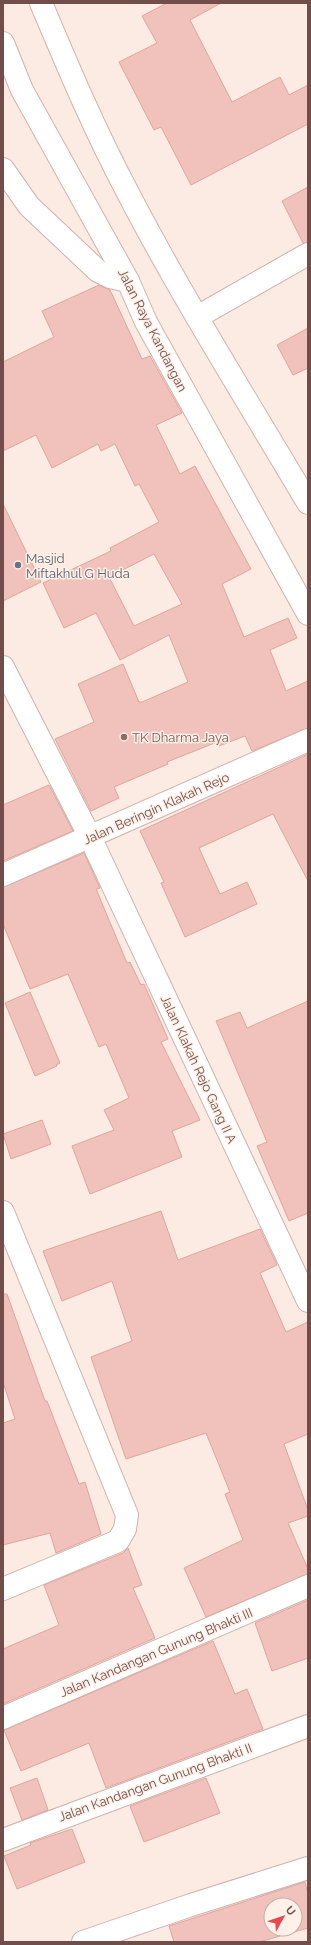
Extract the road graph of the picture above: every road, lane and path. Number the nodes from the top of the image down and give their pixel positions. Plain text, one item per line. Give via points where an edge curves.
1 (41, 3) edge
2 (3, 43) edge
3 (3, 169) edge
4 (308, 254) edge
5 (128, 281) junction
6 (197, 317) junction
7 (308, 503) edge
8 (308, 614) edge
9 (3, 667) edge
10 (308, 740) edge
11 (90, 837) junction
12 (3, 875) edge
13 (3, 1212) edge
14 (308, 1301) edge
15 (308, 1586) edge
16 (3, 1589) edge
17 (3, 1718) edge
18 (308, 1726) edge
19 (3, 1840) edge
20 (308, 1868) edge
21 (83, 1942) edge

1 - 6 street via 127,192
2 - 5 street, Jalan Raya Kandangan via 22,90
3 - 5 street via 29,206 98,271
4 - 6 street
5 - 8 street, Jalan Raya Kandangan via 146,322
6 - 7 street
9 - 11 street, Jalan Klakah Rejo Gang II A
10 - 11 street, Jalan Beringin Klakah Rejo
11 - 12 street, Jalan Beringin Klakah Rejo
11 - 14 street, Jalan Klakah Rejo Gang II A
13 - 16 street via 127,1515 125,1529 118,1541
15 - 17 street, Jalan Kandangan Gunung Bhakti III
18 - 19 street, Jalan Kandangan Gunung Bhakti II
20 - 21 street

